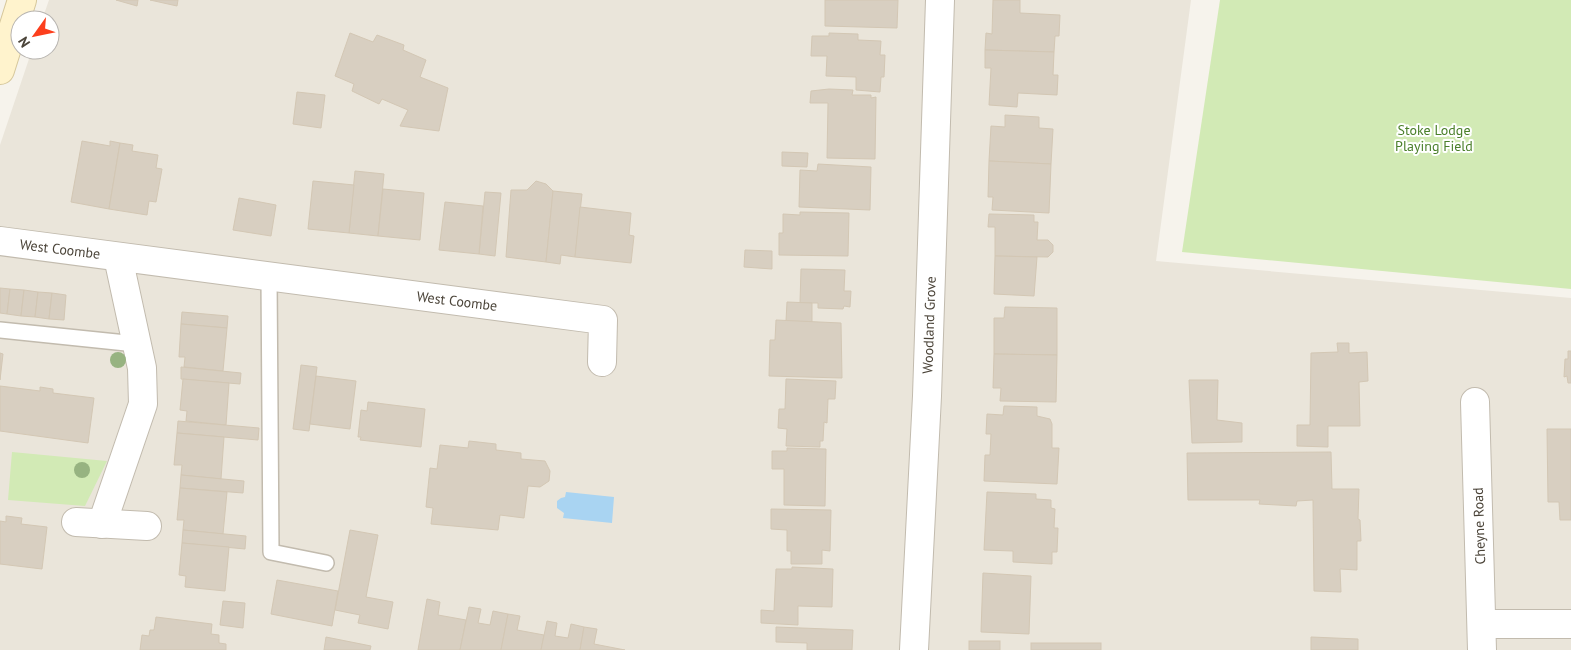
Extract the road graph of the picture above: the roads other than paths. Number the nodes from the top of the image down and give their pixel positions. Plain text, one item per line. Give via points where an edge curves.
1 (22, 0) edge
2 (940, 0) edge
3 (0, 70) edge
4 (0, 241) edge
5 (118, 257) junction
6 (269, 277) junction
7 (0, 330) edge
8 (136, 344) junction
9 (602, 362) dead end
10 (1475, 402) dead end
11 (147, 526) dead end
12 (326, 563) dead end
13 (1571, 624) edge
14 (1482, 637) edge
15 (914, 650) edge

1 - 3 street
2 - 15 street, Woodland Grove via 927,396
4 - 5 street, West Coombe
5 - 6 street, West Coombe
5 - 8 street
6 - 9 street, West Coombe via 604,320
6 - 12 lane via 271,552
7 - 8 lane
8 - 11 street via 142,368 143,404 89,523
10 - 14 street, Cheyne Road
13 - 14 street

